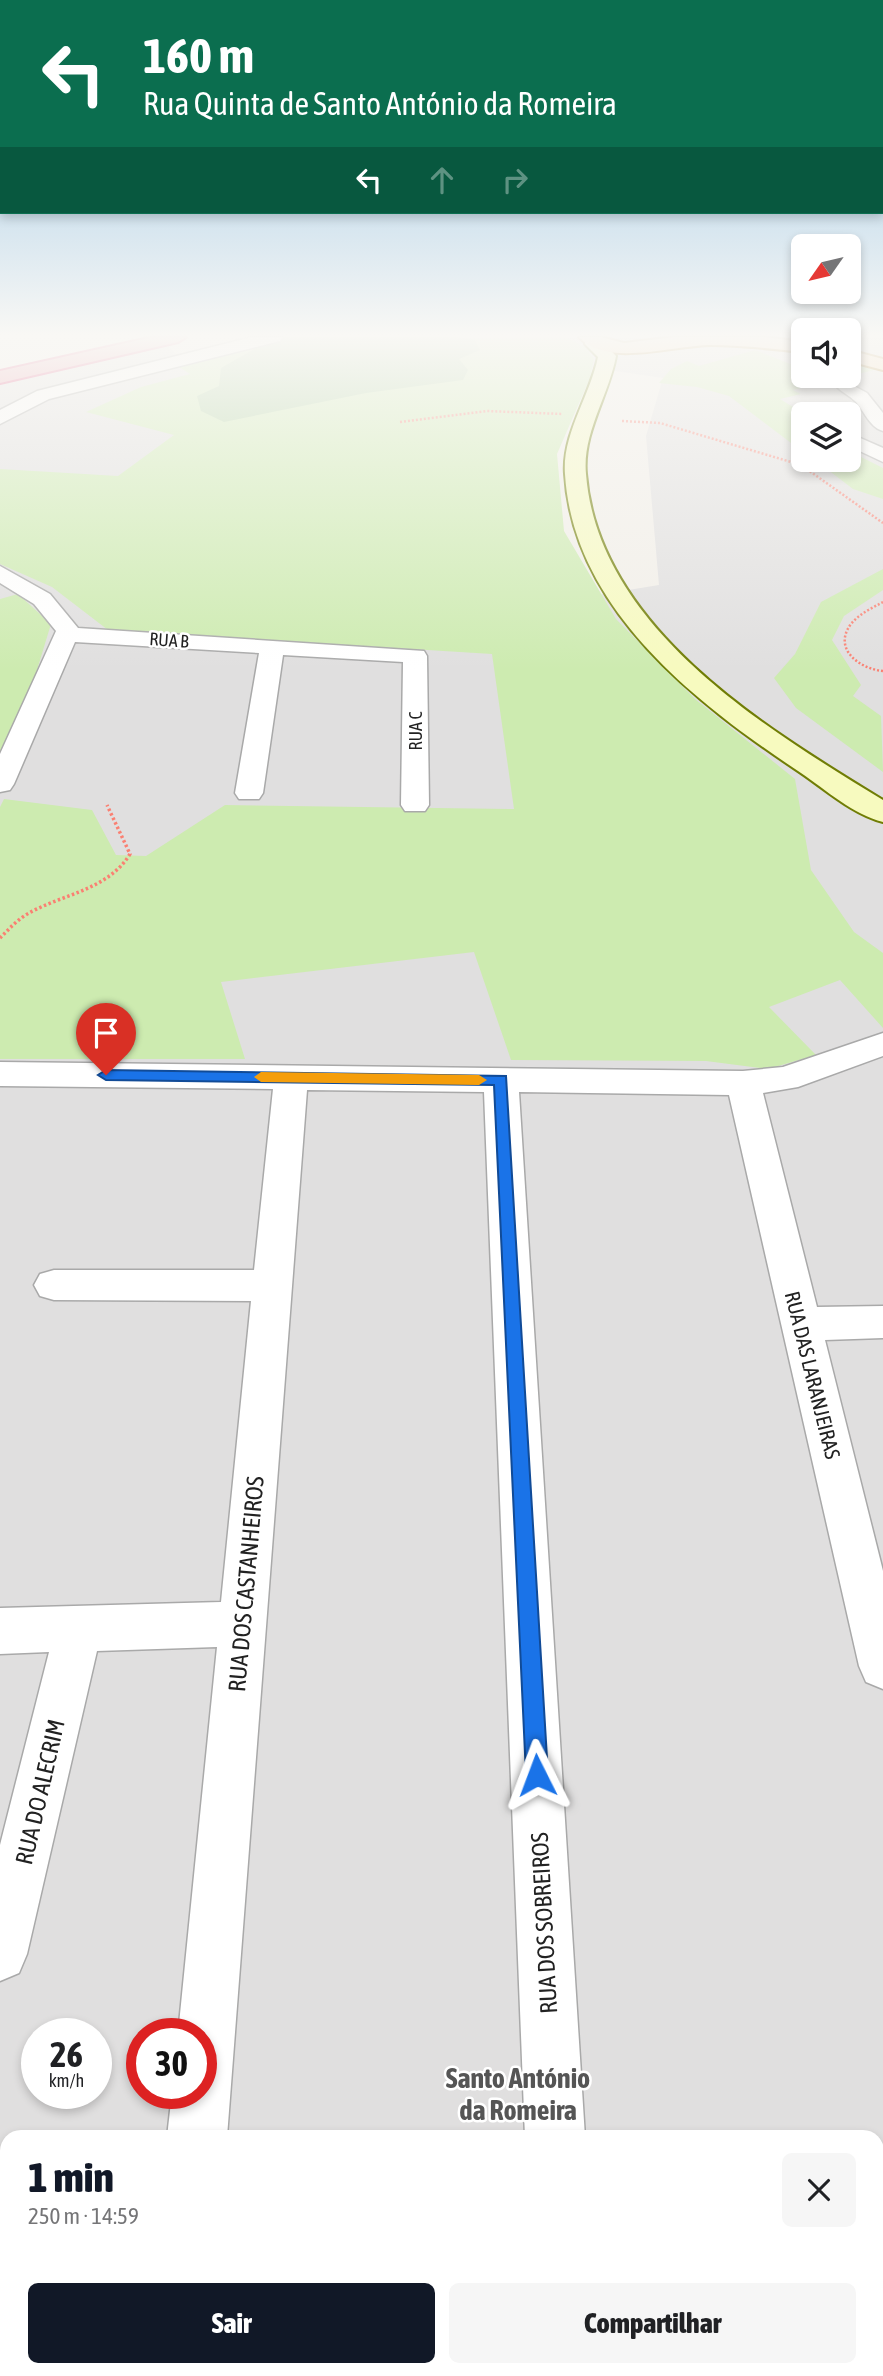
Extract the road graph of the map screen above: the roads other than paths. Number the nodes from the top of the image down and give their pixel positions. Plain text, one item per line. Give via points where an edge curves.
1 (577, 448) edge
2 (588, 448) edge
3 (867, 448) edge
4 (883, 456) edge
5 (0, 573) edge
6 (66, 634) junction
7 (272, 647) junction
8 (415, 656) joint
9 (0, 784) edge
10 (249, 793) dead end
11 (883, 802) edge
12 (415, 805) dead end
13 (883, 813) edge
14 (883, 1044) edge
15 (0, 1074) edge
16 (291, 1077) junction
17 (501, 1080) junction
18 (743, 1083) junction
19 (54, 1285) dead end
20 (272, 1286) junction
21 (883, 1322) edge
22 (801, 1324) junction
23 (875, 1598) edge
24 (243, 1624) junction
25 (78, 1629) junction
26 (0, 1631) edge
27 (883, 1667) edge
28 (0, 1954) edge
29 (208, 2018) edge
30 (199, 2109) edge
31 (198, 2130) edge
32 (555, 2130) edge

1 - 13 main road via 575,481 583,528 621,600 655,642 698,684 807,766
2 - 11 main road via 587,497 604,551 639,607 709,681 803,752
3 - 4 street
5 - 6 street via 42,599 68,630
6 - 7 street, RUA B
6 - 9 street
7 - 8 street, RUA B
7 - 10 street
8 - 12 street, RUA C
14 - 18 street via 786,1079
15 - 16 street
16 - 17 street
16 - 20 street, RUA DOS CASTANHEIROS
17 - 18 street
17 - 32 street, RUA DOS SOBREIROS
18 - 22 street, RUA DAS LARANJEIRAS
19 - 20 street
20 - 24 street, RUA DOS CASTANHEIROS
21 - 22 street
22 - 23 street, RUA DAS LARANJEIRAS
23 - 27 street, RUA DAS LARANJEIRAS
24 - 25 street
24 - 29 street, RUA DOS CASTANHEIROS
25 - 26 street
25 - 28 street, RUA DO ALECRIM
30 - 31 street, RUA DOS CASTANHEIROS

